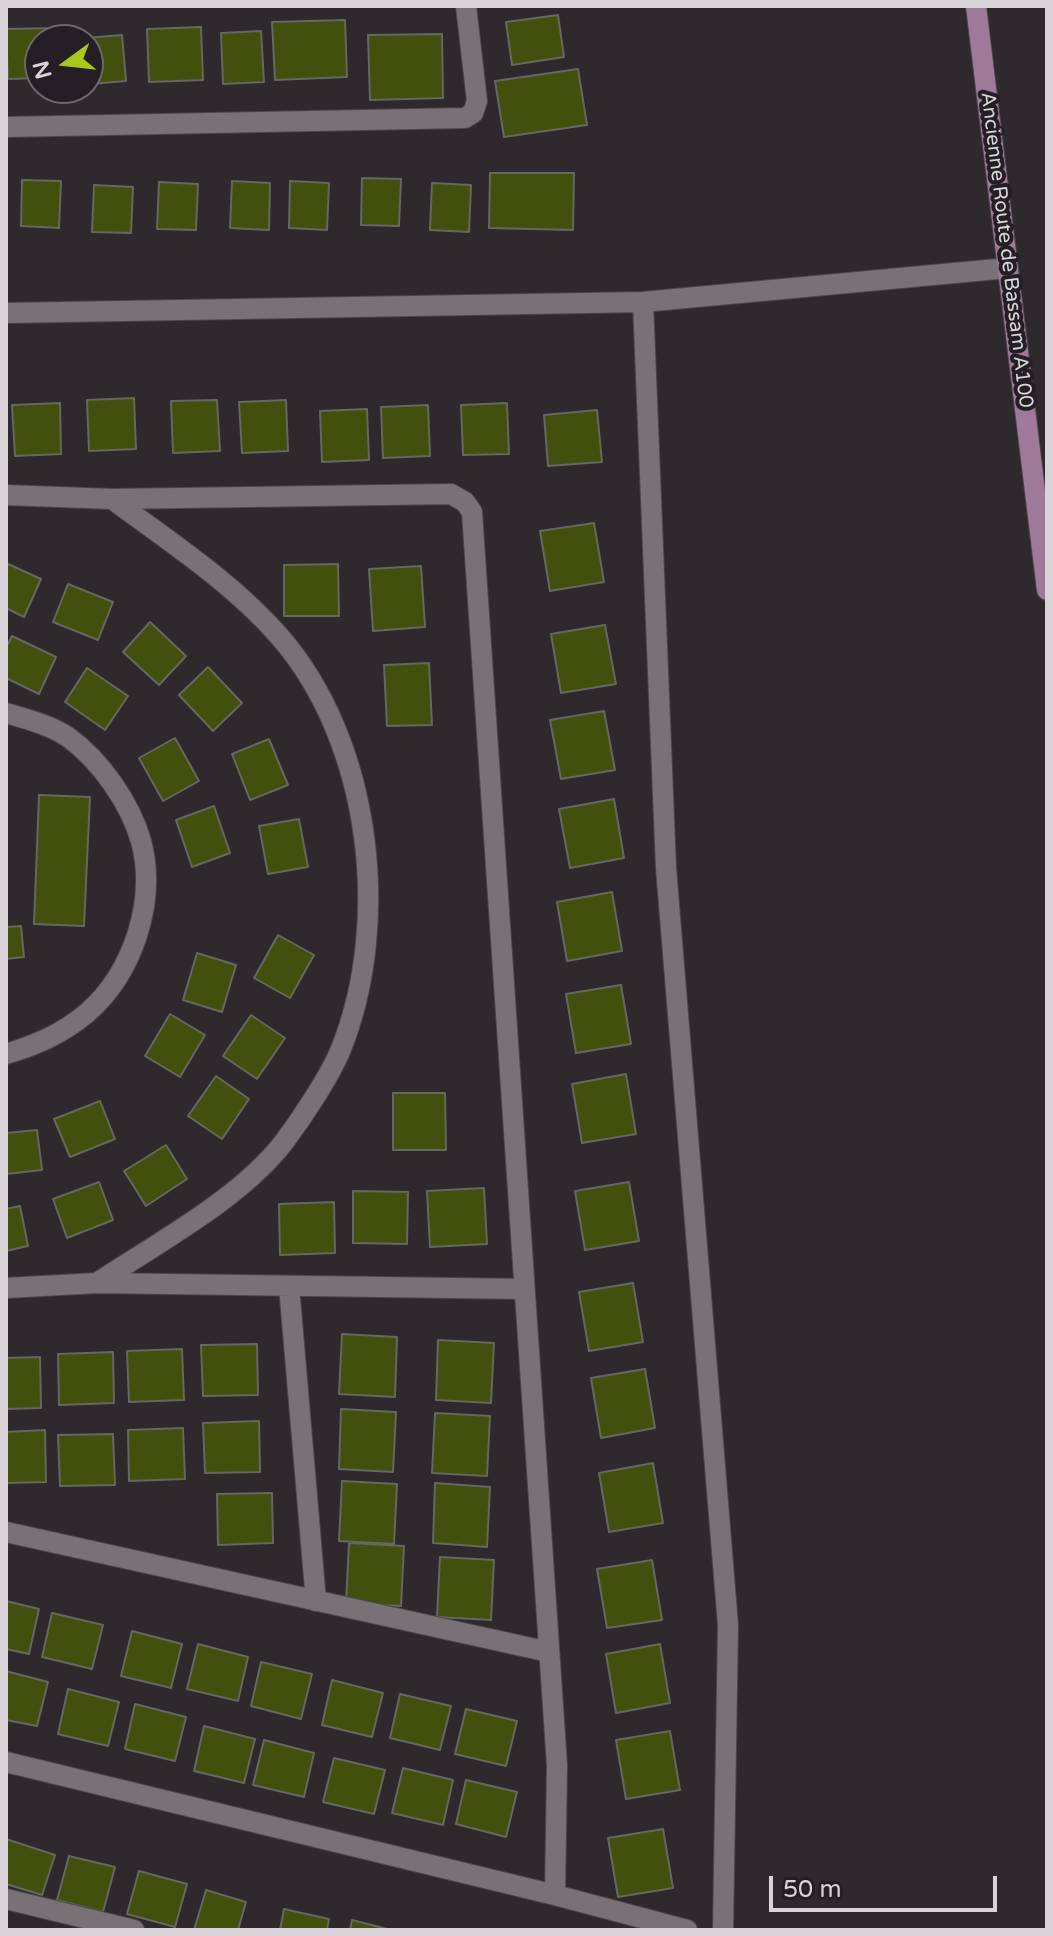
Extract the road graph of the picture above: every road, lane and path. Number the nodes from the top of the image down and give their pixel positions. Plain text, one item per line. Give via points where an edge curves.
1 (466, 6) edge
2 (976, 6) edge
3 (6, 127) edge
4 (1008, 268) junction
5 (643, 302) junction
6 (6, 313) edge
7 (6, 495) edge
8 (112, 499) junction
9 (1045, 539) edge
10 (1047, 590) edge
11 (6, 713) edge
12 (6, 1054) edge
13 (97, 1283) junction
14 (289, 1286) junction
15 (6, 1288) edge
16 (524, 1289) junction
17 (6, 1532) edge
18 (316, 1601) junction
19 (549, 1652) junction
20 (6, 1762) edge
21 (555, 1895) junction
22 (6, 1899) edge
23 (134, 1930) edge
24 (687, 1930) edge
25 (723, 1930) edge

1 - 3 street via 477,101 465,118
2 - 4 main road, Ancienne Route de Bassam A100
4 - 5 street
4 - 9 main road, Ancienne Route de Bassam A100
5 - 6 street
5 - 25 street via 666,868 728,1625
7 - 8 street
8 - 13 street via 239,596 311,678 354,786 368,886 360,985 340,1050 284,1142 223,1199
8 - 16 street via 451,494 472,512
9 - 10 main road, Ancienne Route de Bassam A100
11 - 12 street via 68,737 113,785 141,842 145,882 141,921 128,962 101,999 51,1038
13 - 14 street
13 - 15 street
14 - 16 street
14 - 18 street
16 - 19 street
17 - 18 street
18 - 19 street
19 - 21 street via 557,1765
20 - 21 street
21 - 24 street
22 - 23 street

